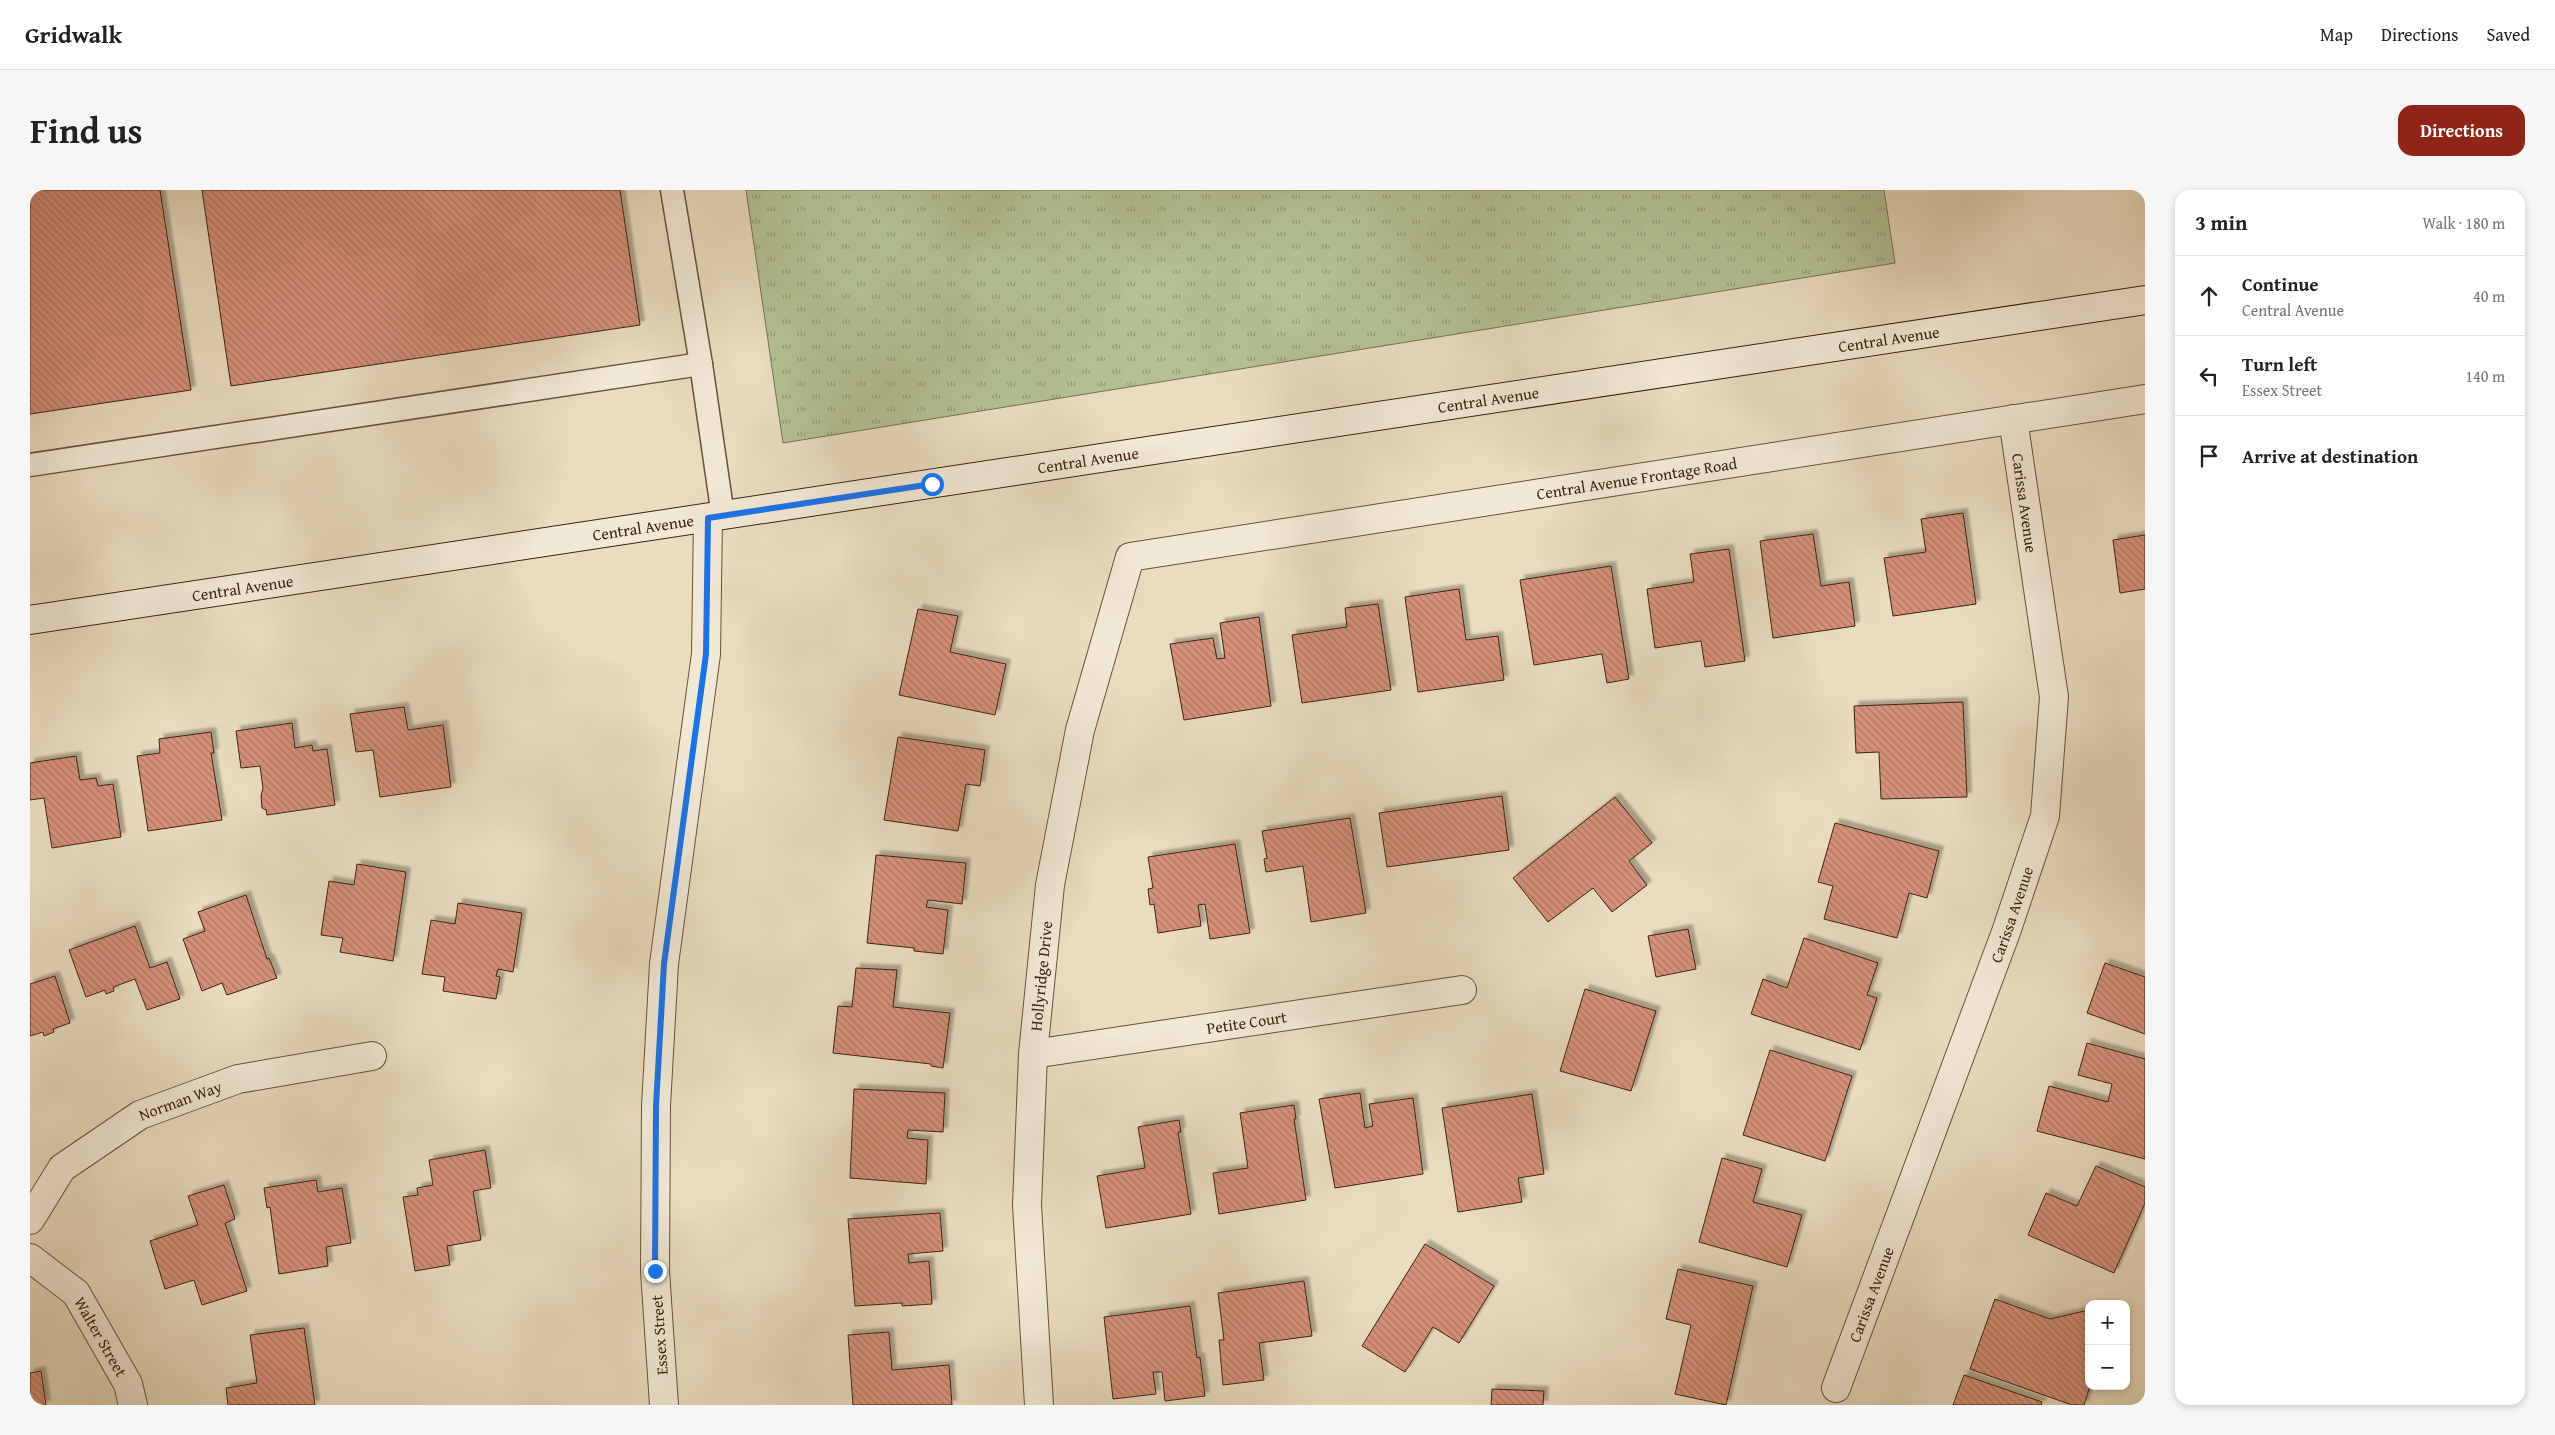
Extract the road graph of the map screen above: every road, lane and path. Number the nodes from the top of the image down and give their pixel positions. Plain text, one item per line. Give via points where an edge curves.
1 (672, 190) edge
2 (2145, 300) edge
3 (701, 364) junction
4 (2145, 399) edge
5 (2013, 419) junction
6 (30, 465) edge
7 (716, 517) junction
8 (1130, 557) joint
9 (30, 620) edge
10 (1462, 990) dead end
11 (1033, 1054) junction
12 (372, 1056) dead end
13 (30, 1220) edge
14 (30, 1258) edge
15 (1836, 1388) dead end
16 (133, 1405) edge
17 (664, 1405) edge
18 (1039, 1405) edge

1 - 3 lane
2 - 7 street, Central Avenue
3 - 6 lane
3 - 7 lane
4 - 5 street, Central Avenue Frontage Road
5 - 8 street, Central Avenue Frontage Road
5 - 15 street, Carissa Avenue via 2054,697 2044,816 2006,932
7 - 9 street, Central Avenue
7 - 17 street, Essex Street via 706,654 664,964 656,1106 655,1271
8 - 11 street, Hollyridge Drive via 1080,730 1050,885
10 - 11 street, Petite Court
11 - 18 street, Hollyridge Drive via 1027,1204
12 - 13 street, Norman Way via 238,1079 140,1116 62,1168
14 - 16 street, Walter Street via 76,1293 128,1384

